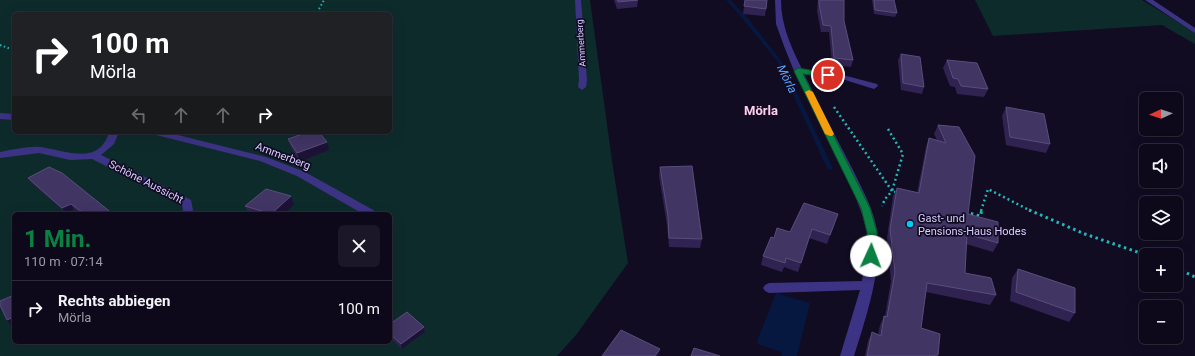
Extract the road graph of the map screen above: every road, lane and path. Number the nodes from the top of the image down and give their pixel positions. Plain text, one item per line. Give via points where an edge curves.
1 (324, 0) edge
2 (578, 0) edge
3 (778, 0) edge
4 (1148, 0) edge
5 (319, 9) dead end
6 (1195, 31) edge
7 (0, 45) edge
8 (12, 49) edge
9 (798, 71) junction
10 (874, 86) dead end
11 (582, 87) dead end
12 (833, 106) dead end
13 (0, 116) edge
14 (12, 117) edge
15 (888, 129) dead end
16 (113, 134) edge
17 (163, 134) edge
18 (0, 155) edge
19 (94, 156) junction
20 (892, 191) junction
21 (900, 193) edge
22 (885, 199) dead end
23 (958, 210) edge
24 (186, 212) edge
25 (368, 212) edge
26 (1139, 253) edge
27 (1183, 271) edge
28 (1195, 277) edge
29 (867, 285) junction
30 (769, 288) dead end
31 (848, 356) edge

1 - 5 path
2 - 11 street, Ammerberg
3 - 9 street via 779,22 784,40
4 - 6 street
7 - 8 path
9 - 10 street via 843,77
9 - 29 street via 865,208 872,232
12 - 20 path
13 - 14 street
15 - 20 path via 903,154
16 - 19 street, Schöne Aussicht via 111,142
17 - 25 street, Ammerberg via 263,159 301,174
18 - 19 street, Schöne Aussicht via 39,150 70,157
19 - 24 street, Schöne Aussicht via 187,202
20 - 21 path
20 - 22 path
23 - 26 path via 980,216 988,189 1056,223
27 - 28 path
29 - 30 street
29 - 31 street

